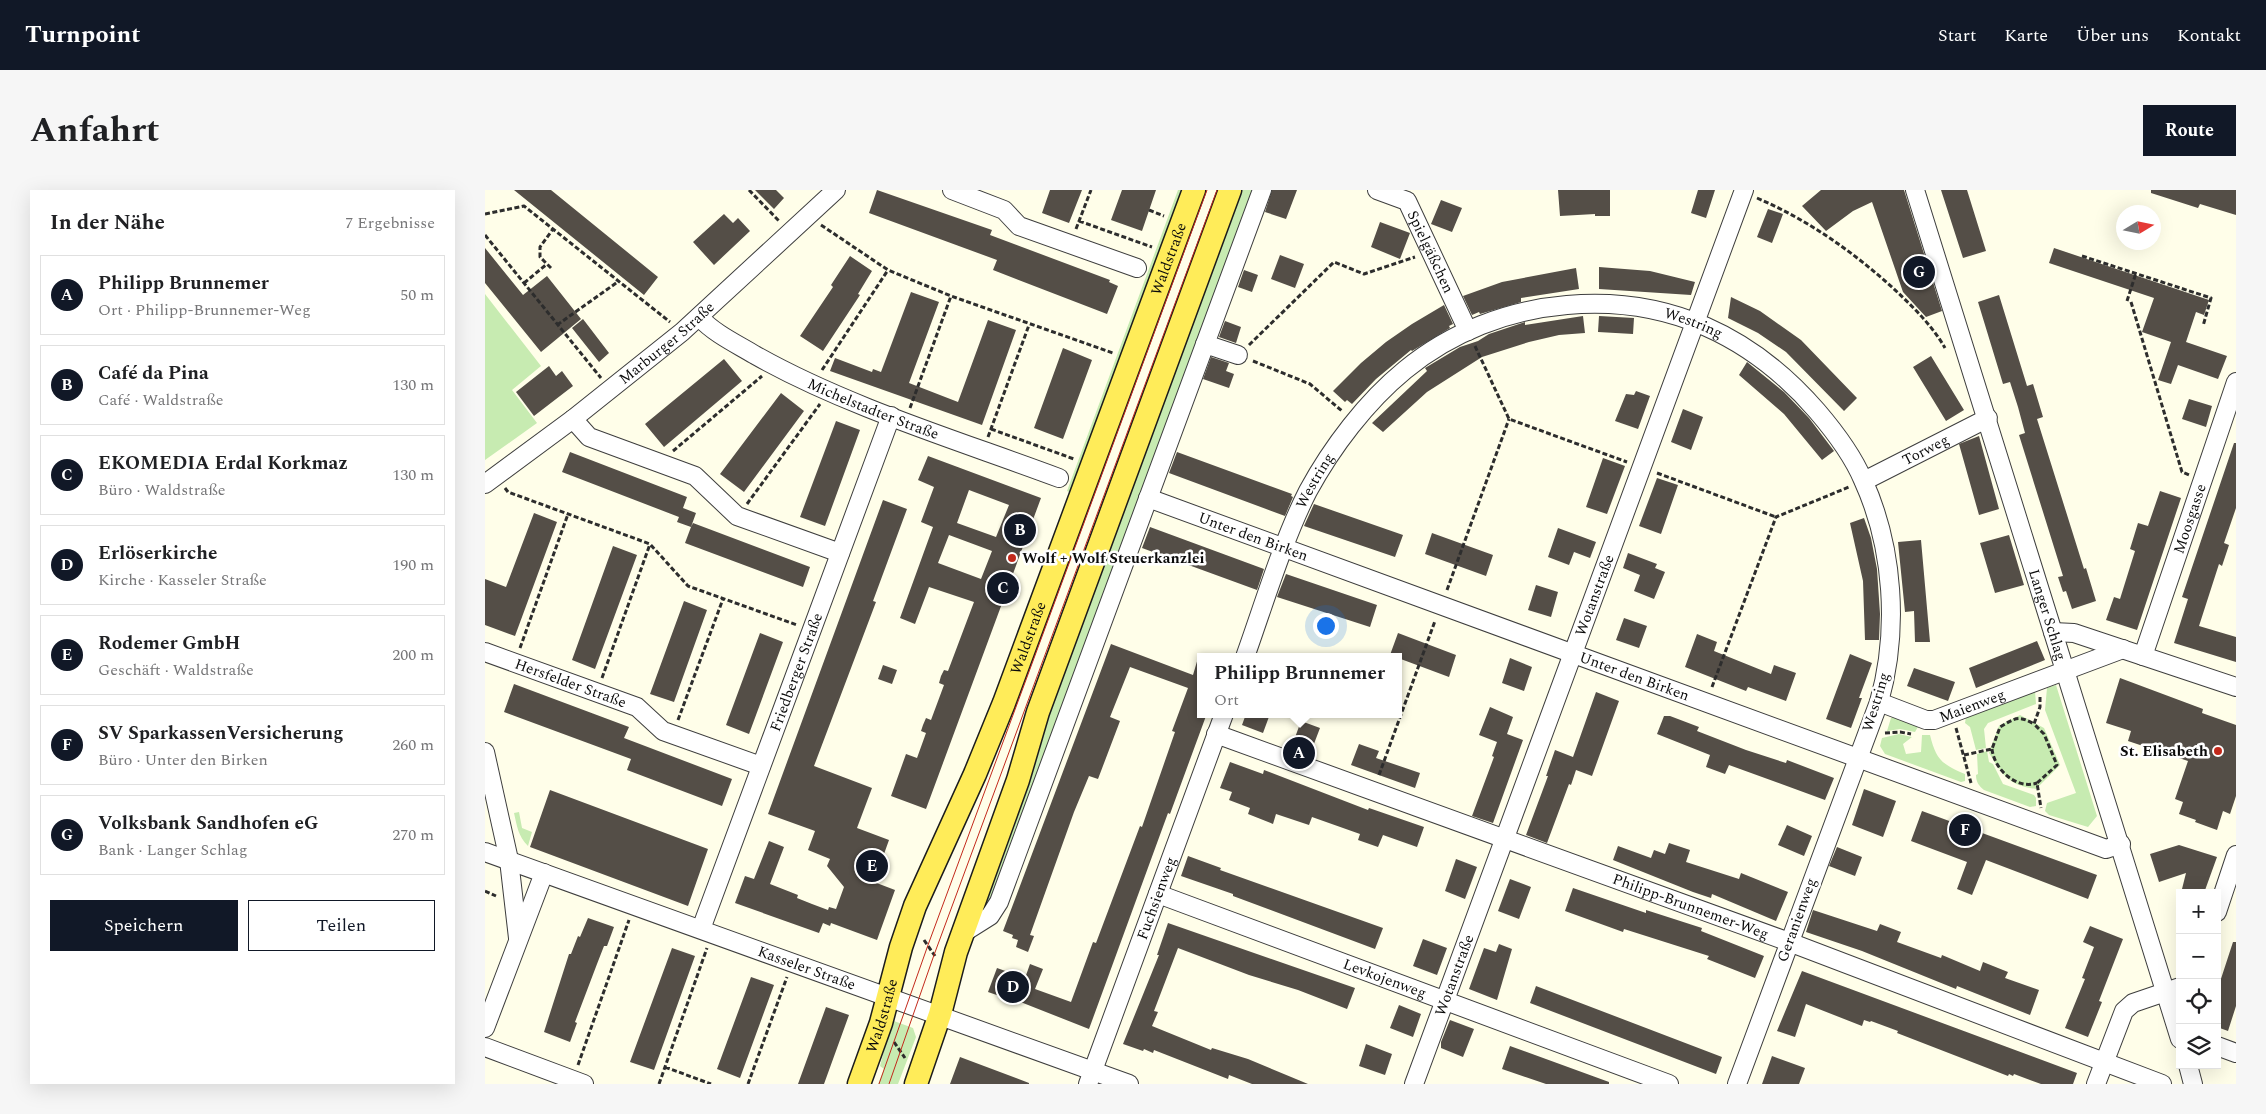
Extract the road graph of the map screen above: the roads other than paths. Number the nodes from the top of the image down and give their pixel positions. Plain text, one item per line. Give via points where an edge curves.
1 (836, 190) edge
2 (952, 190) edge
3 (1193, 190) edge
4 (1230, 190) edge
5 (1262, 190) edge
6 (1377, 190) edge
7 (1915, 190) edge
8 (1744, 191) edge
9 (1409, 196) edge
10 (1137, 268) dead end
11 (699, 316) junction
12 (1696, 322) junction
13 (1468, 330) junction
14 (1205, 344) junction
15 (1238, 355) road end
16 (2236, 382) edge
17 (898, 418) junction
18 (1988, 418) junction
19 (573, 419) junction
20 (1059, 478) dead end
21 (490, 480) edge
22 (1864, 481) junction
23 (1148, 498) junction
24 (1285, 546) junction
25 (840, 554) junction
26 (2053, 632) junction
27 (2123, 649) junction
28 (485, 652) edge
29 (1246, 653) edge
30 (1574, 653) junction
31 (2143, 656) junction
32 (2065, 670) junction
33 (2236, 687) edge
34 (1879, 702) junction
35 (1222, 718) edge
36 (1216, 734) junction
37 (485, 752) edge
38 (1858, 757) junction
39 (761, 766) junction
40 (1505, 841) junction
41 (2121, 844) junction
42 (485, 852) edge
43 (2236, 855) edge
44 (509, 860) junction
45 (544, 873) junction
46 (1158, 894) junction
47 (2221, 900) edge
48 (706, 932) junction
49 (518, 938) junction
50 (959, 942) junction
51 (1789, 942) junction
52 (2173, 989) edge
53 (887, 996) junction
54 (1446, 1001) junction
55 (940, 1014) junction
56 (2177, 1024) edge
57 (485, 1028) edge
58 (2221, 1047) edge
59 (485, 1048) edge
60 (2236, 1053) edge
61 (2104, 1063) junction
62 (2189, 1069) edge
63 (1091, 1077) edge
64 (578, 1082) edge
65 (859, 1084) edge
66 (916, 1084) edge
67 (1129, 1084) edge
68 (1415, 1084) edge
69 (1669, 1084) edge
70 (1737, 1084) edge
71 (2096, 1084) edge
72 (2162, 1084) edge
73 (2193, 1084) edge

1 - 11 street, Marburger Straße
2 - 10 street via 1004,210 1019,226
3 - 53 main road, Waldstraße via 1004,703 915,906
4 - 50 main road via 1037,712 1018,780
5 - 14 street
6 - 9 street, Spielgäßchen
7 - 18 street, Langer Schlag
8 - 12 street, Wotanstraße
9 - 13 street, Spielgäßchen
11 - 17 street, Michelstadter Straße via 711,329 774,366
11 - 19 street, Marburger Straße
12 - 13 street, Westring via 1637,307 1586,303 1526,311
12 - 22 street, Westring via 1732,338 1763,358 1797,388 1848,450
12 - 30 street, Wotanstraße
13 - 24 street, Westring via 1405,370 1355,422 1307,493
14 - 15 street
14 - 23 street
16 - 31 street, Moosgasse
17 - 20 street, Michelstadter Straße
17 - 25 street, Friedberger Straße
18 - 22 street, Torweg
18 - 26 street, Langer Schlag
19 - 21 street, Marburger Straße
19 - 25 street via 589,437 695,476 737,516
22 - 34 street, Westring via 1880,529 1889,576 1891,624 1886,676
23 - 24 street, Unter den Birken
23 - 50 street via 999,902 990,916
24 - 29 street
24 - 30 street, Unter den Birken
25 - 39 street, Friedberger Straße
26 - 27 street via 2074,633
26 - 32 street, Langer Schlag
27 - 31 street
27 - 32 street, Maienweg
28 - 39 street, Hersfelder Straße via 637,707 663,731
30 - 38 street, Unter den Birken
30 - 40 street, Wotanstraße
31 - 33 street
32 - 34 street, Maienweg via 1934,720 1925,720
32 - 41 street, Langer Schlag
34 - 38 street, Westring
35 - 36 street, Fuchsienweg
36 - 40 street, Philipp-Brunnemer-Weg
36 - 46 street, Fuchsienweg
37 - 44 street
38 - 41 street, Unter den Birken via 2106,848
38 - 51 street, Geranienweg
39 - 48 street, Friedberger Straße
40 - 51 street, Philipp-Brunnemer-Weg
40 - 54 street, Wotanstraße
41 - 52 street, Langer Schlag
42 - 44 street, Kasseler Straße
43 - 47 street
44 - 45 street, Kasseler Straße
44 - 49 street
45 - 48 street, Kasseler Straße
45 - 49 street
46 - 54 street, Levkojenweg
46 - 63 street, Fuchsienweg
48 - 53 street, Kasseler Straße
49 - 57 street
50 - 55 main road
51 - 61 street, Philipp-Brunnemer-Weg
51 - 70 street, Geranienweg
52 - 56 street, Langer Schlag
52 - 61 street via 2133,1003 2124,1011
53 - 55 street, Kasseler Straße
53 - 65 main road, Waldstraße
54 - 68 street, Wotanstraße
54 - 69 street, Levkojenweg
55 - 63 street, Kasseler Straße
55 - 66 main road
58 - 60 street
59 - 64 street
61 - 71 street
61 - 72 street, Philipp-Brunnemer-Weg
62 - 73 street
63 - 67 street, Kasseler Straße

